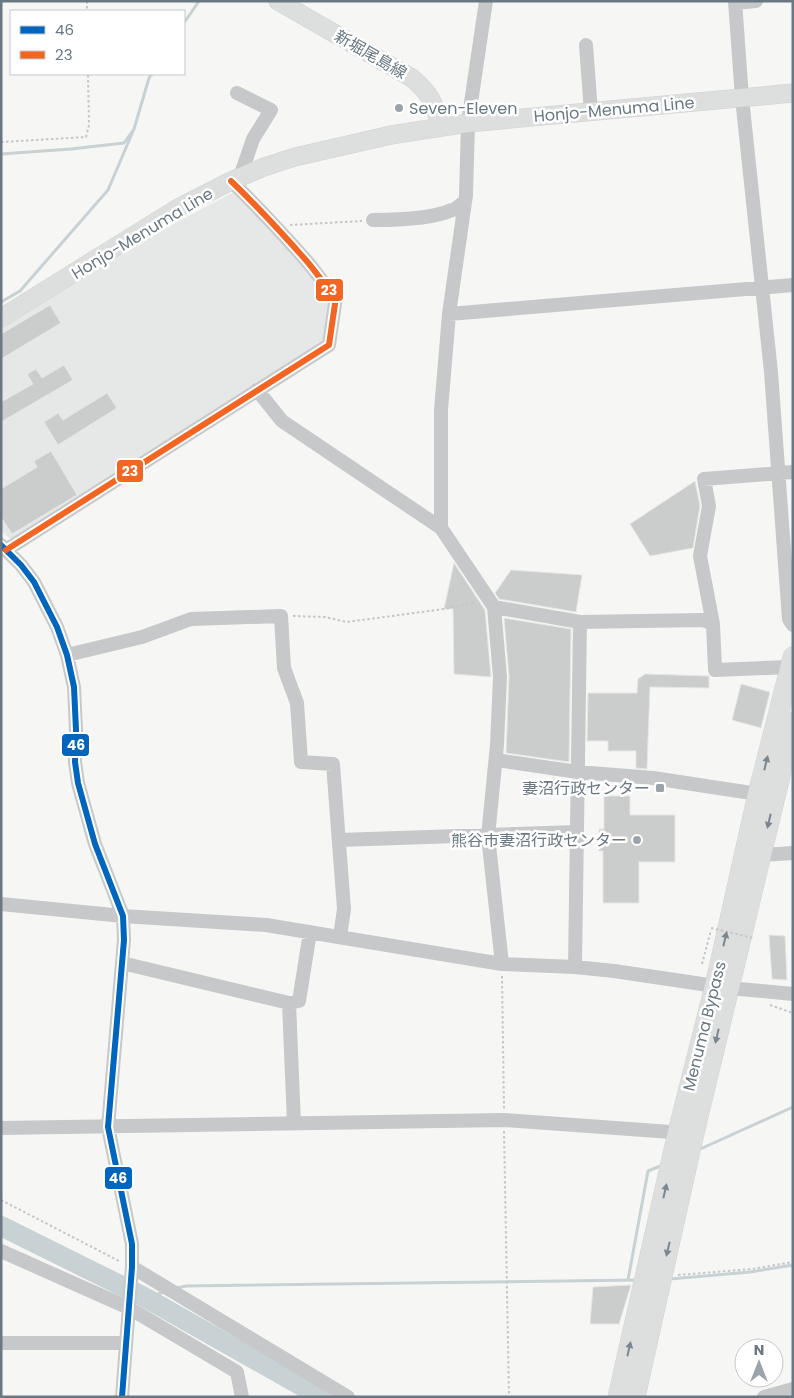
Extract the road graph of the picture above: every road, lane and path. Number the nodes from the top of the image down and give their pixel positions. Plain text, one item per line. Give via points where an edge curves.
1 (278, 1) edge
2 (486, 1) edge
3 (756, 1) edge
4 (735, 2) edge
5 (586, 45) dead end
6 (88, 75) edge
7 (237, 93) dead end
8 (793, 93) edge
9 (742, 98) junction
10 (591, 112) junction
11 (468, 123) junction
12 (441, 127) junction
13 (1, 142) edge
14 (236, 179) junction
15 (465, 201) junction
16 (372, 220) joint
17 (275, 226) junction
18 (793, 285) edge
19 (762, 288) junction
20 (449, 314) junction
21 (1, 318) edge
22 (257, 390) junction
23 (786, 473) edge
24 (441, 528) junction
25 (4, 547) edge
26 (492, 603) junction
27 (281, 616) junction
28 (580, 622) junction
29 (713, 624) junction
30 (793, 625) edge
31 (67, 655) junction
32 (791, 662) edge
33 (793, 722) edge
34 (496, 760) junction
35 (578, 772) junction
36 (758, 794) junction
37 (577, 832) junction
38 (488, 836) junction
39 (339, 840) junction
40 (793, 853) edge
41 (761, 855) junction
42 (1, 904) edge
43 (123, 916) junction
44 (310, 932) junction
45 (340, 937) junction
46 (753, 938) dead end
47 (122, 963) junction
48 (502, 964) junction
49 (702, 964) dead end
50 (575, 967) junction
51 (722, 987) junction
52 (793, 994) edge
53 (289, 1003) junction
54 (504, 1120) junction
55 (294, 1123) junction
56 (108, 1127) junction
57 (1, 1128) edge
58 (686, 1133) junction
59 (1, 1200) edge
60 (1, 1251) edge
61 (793, 1262) edge
62 (132, 1273) junction
63 (674, 1275) dead end
64 (129, 1308) junction
65 (126, 1343) junction
66 (1, 1344) edge
67 (793, 1389) edge
68 (122, 1397) edge
69 (242, 1397) edge
70 (348, 1397) edge
71 (509, 1397) edge
72 (618, 1397) edge
73 (635, 1397) edge
74 (764, 1397) edge

1 - 12 main road, 新堀尾島線 via 412,78 426,90
2 - 11 street
3 - 4 street
4 - 9 street
5 - 10 street
6 - 13 path via 90,125 86,137
7 - 14 street via 271,110 253,139
8 - 9 main road, Honjo-Menuma Line
9 - 10 main road, Honjo-Menuma Line
9 - 19 street
10 - 11 main road, Honjo-Menuma Line
11 - 12 main road, Honjo-Menuma Line
11 - 15 street
12 - 14 main road, Honjo-Menuma Line via 347,144
14 - 17 street
14 - 21 main road, Honjo-Menuma Line via 178,208
15 - 16 street via 453,210 438,214
15 - 20 street
16 - 17 path
17 - 22 street via 336,298 328,345
18 - 19 street
19 - 20 street
19 - 23 street
20 - 24 street via 441,410
22 - 24 street via 282,421
22 - 25 street
23 - 29 street via 704,479 709,506 700,556
23 - 30 street via 789,620
24 - 26 street
25 - 31 street via 22,565 44,599
26 - 27 path via 347,622 325,617
26 - 28 street
26 - 34 street via 500,677
27 - 31 street via 191,620 142,637
27 - 39 street via 284,668 297,703 300,762 333,764
28 - 29 street via 703,620
28 - 35 street
29 - 32 street via 715,670
31 - 43 street via 74,687 78,783 95,844
36 -> 32 highway, Menuma Bypass
33 -> 41 highway, Menuma Bypass
34 - 35 street
34 - 38 street
35 - 36 street via 653,778
35 - 37 street
51 -> 36 highway, Menuma Bypass
37 - 38 street
37 - 50 street
38 - 39 street
38 - 48 street
39 - 45 street via 344,909
40 - 41 street
41 - 51 highway, Menuma Bypass
42 - 43 street
43 - 44 street via 266,925
43 - 47 street
44 - 45 street
44 - 53 street via 300,1001
45 - 48 street
46 - 49 path, bridge via 711,928
47 - 53 street
47 - 56 street
48 - 50 street
48 - 54 path
50 - 51 street
51 - 52 street
51 - 58 highway, Menuma Bypass
53 - 55 street
54 - 55 street
54 - 58 street
54 - 71 path
55 - 56 street
56 - 57 street
56 - 62 street via 132,1244
72 -> 58 highway, Menuma Bypass
58 -> 73 highway, Menuma Bypass
59 - 62 path
60 - 64 street
61 - 63 path via 752,1269
62 - 64 street
62 - 70 street
64 - 65 street
64 - 69 street via 237,1372
65 - 66 street
65 - 68 street
67 - 74 street

